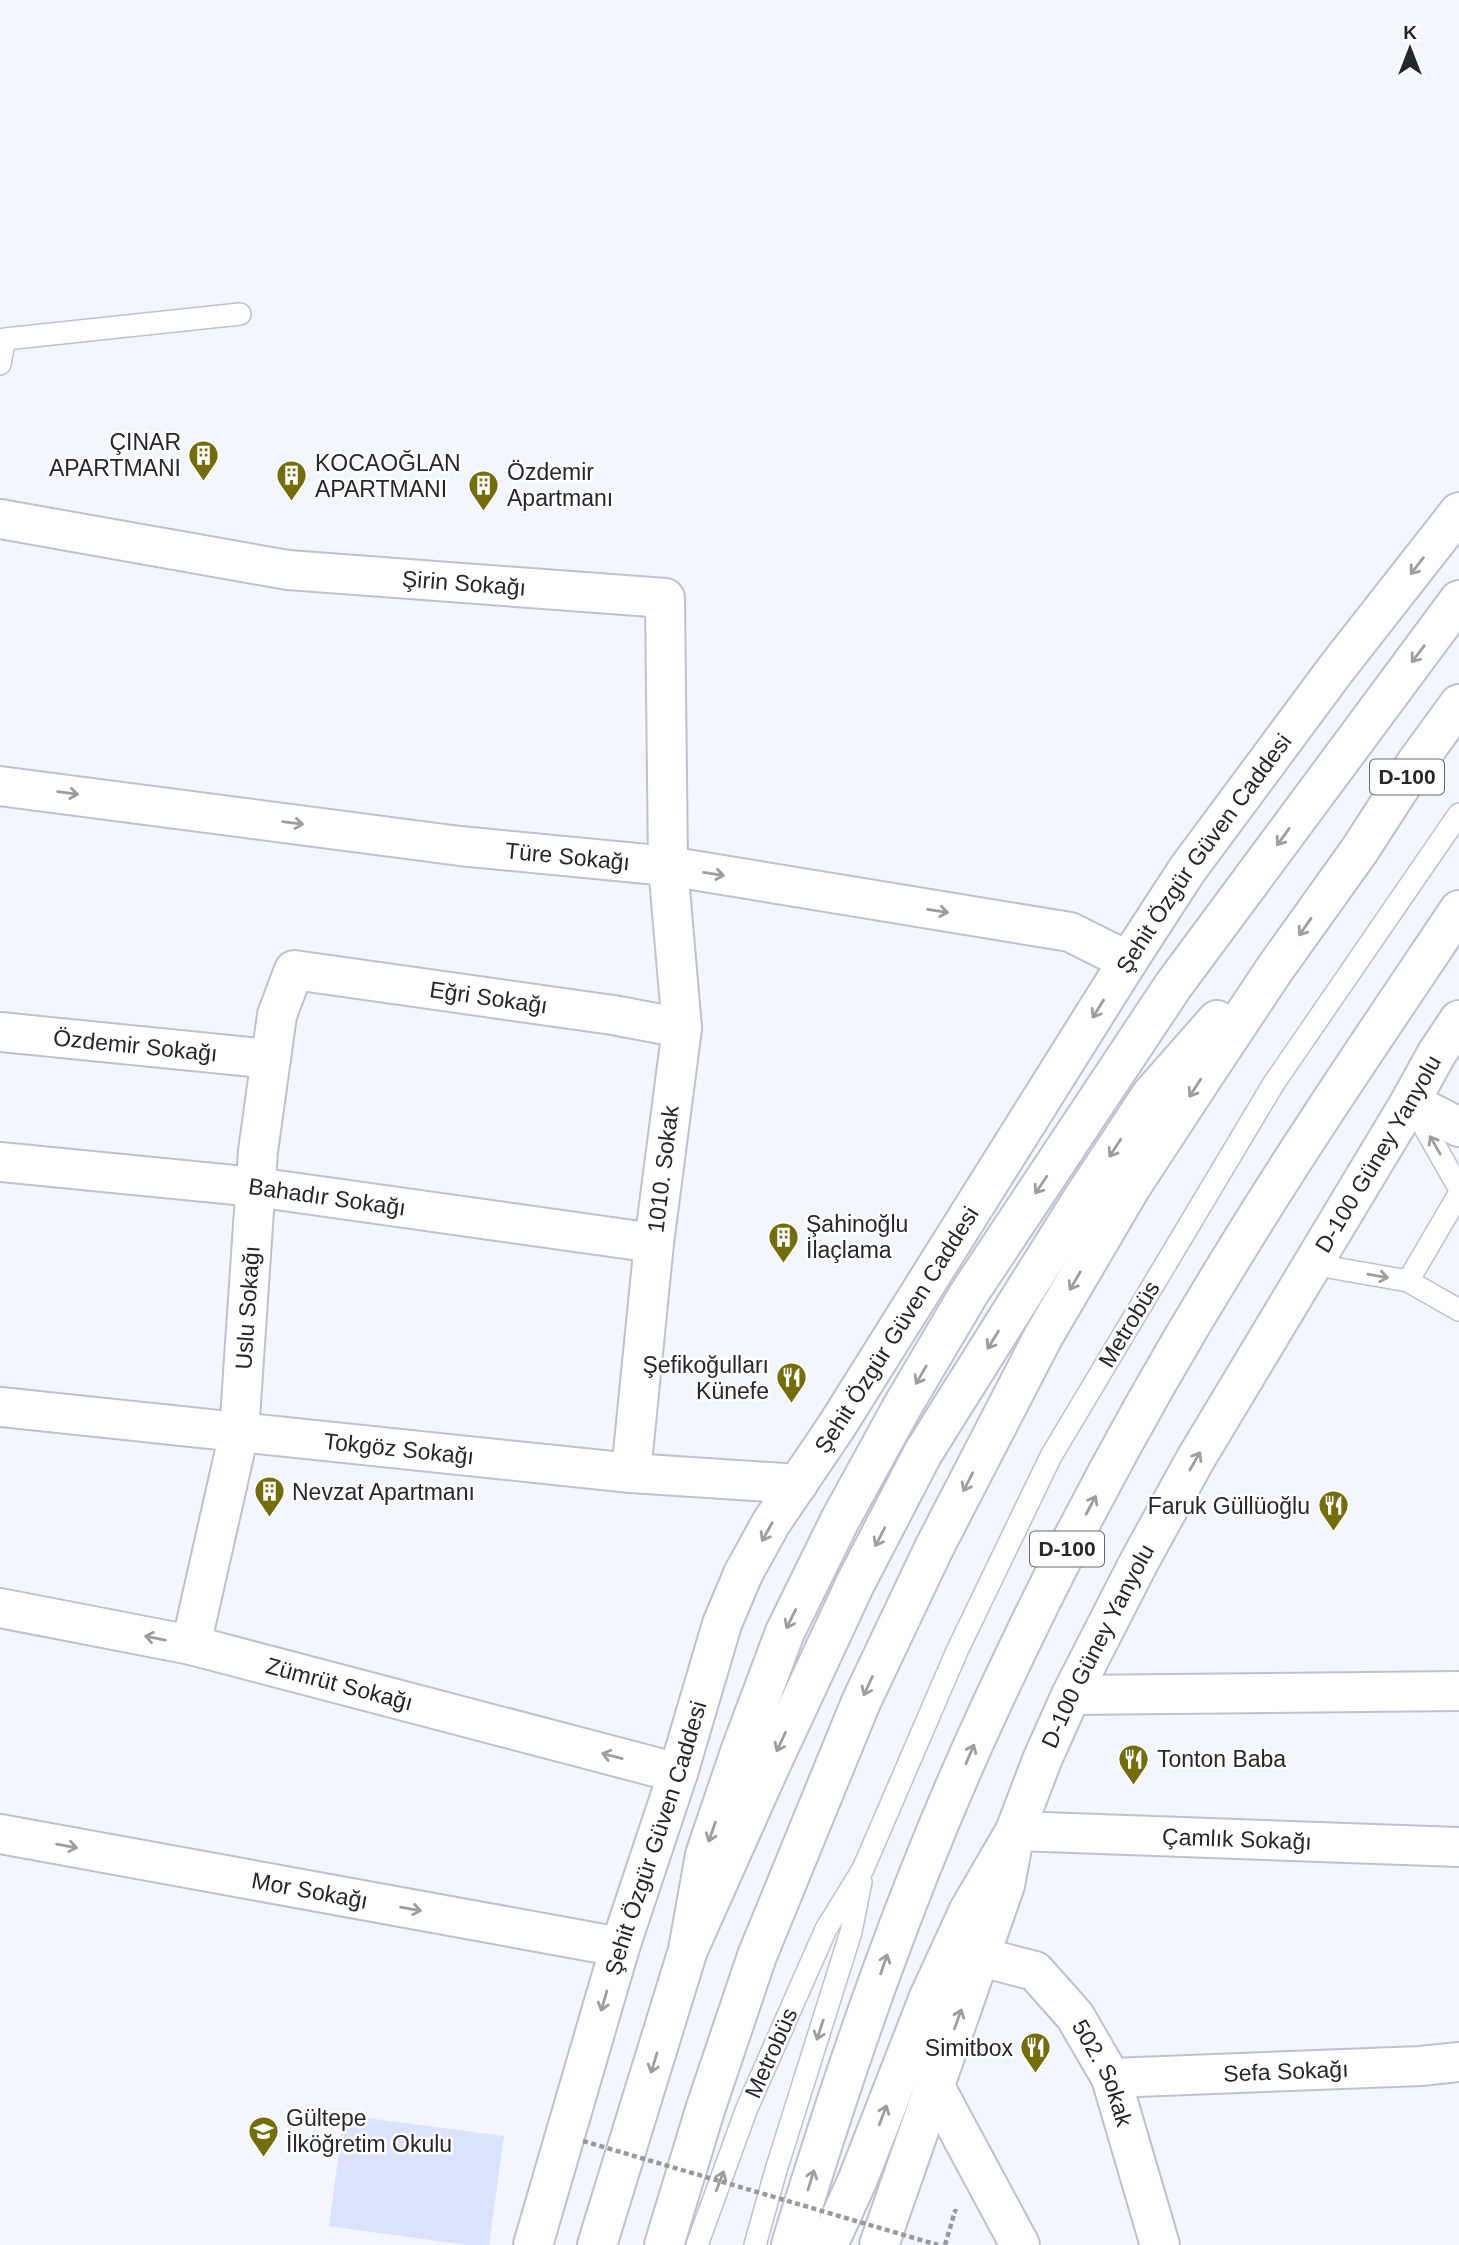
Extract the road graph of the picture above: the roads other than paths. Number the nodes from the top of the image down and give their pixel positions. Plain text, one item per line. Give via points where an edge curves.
1 (240, 314) dead end
2 (0, 365) edge
3 (1459, 512) edge
4 (0, 519) edge
5 (1459, 600) edge
6 (1459, 704) edge
7 (0, 786) edge
8 (1459, 814) edge
9 (668, 866) junction
10 (1459, 910) edge
11 (1128, 961) junction
12 (294, 970) joint
13 (1274, 970) junction
14 (1459, 1020) edge
15 (682, 1028) junction
16 (0, 1032) edge
17 (271, 1059) junction
18 (1410, 1102) junction
19 (1459, 1127) edge
20 (0, 1162) edge
21 (256, 1187) junction
22 (1459, 1188) edge
23 (1459, 1194) edge
24 (654, 1243) junction
25 (1311, 1264) junction
26 (936, 1268) junction
27 (1408, 1281) junction
28 (968, 1295) junction
29 (1459, 1310) edge
30 (0, 1407) edge
31 (239, 1433) junction
32 (631, 1473) junction
33 (798, 1483) junction
34 (0, 1608) edge
35 (191, 1645) junction
36 (1459, 1691) edge
37 (1071, 1695) junction
38 (678, 1773) junction
39 (1015, 1831) junction
40 (0, 1834) edge
41 (1459, 1847) edge
42 (863, 1870) junction
43 (620, 1947) junction
44 (688, 1951) junction
45 (981, 1957) junction
46 (1459, 2063) edge
47 (1111, 2078) junction
48 (934, 2085) junction
49 (533, 2245) edge
50 (597, 2245) edge
51 (664, 2245) edge
52 (697, 2245) edge
53 (755, 2245) edge
54 (791, 2245) edge
55 (828, 2245) edge
56 (879, 2245) edge
57 (1020, 2245) edge
58 (1160, 2245) edge

1 - 2 lane via 5,339
3 -> 11 main road, Şehit Özgür Güven Caddesi via 1212,836
4 - 9 main road, Şirin Sokağı via 288,570 665,598
5 -> 28 main road via 1172,986
6 -> 13 main road, D-100
7 -> 9 main road, Türe Sokağı via 460,846
8 - 42 lane, Metrobüs via 1274,1083 1051,1456 957,1651
9 -> 11 main road, Türe Sokağı via 1070,932
9 - 15 main road, 1010. Sokak
54 -> 10 main road, D-100 via 885,1959 919,1873 989,1710 1064,1555 1231,1258
11 -> 26 main road, Şehit Özgür Güven Caddesi
12 - 15 main road, Eğri Sokağı
12 - 17 main road, Uslu Sokağı via 277,1015
13 -> 44 main road via 1212,1025 1151,1095 923,1453 855,1584
13 -> 51 main road, D-100 via 1131,1187 1043,1336 860,1702 757,1956
14 - 18 main road, D-100 Güney Yanyolu
15 - 24 main road, 1010. Sokak
16 - 17 main road, Özdemir Sokağı
17 - 21 main road, Uslu Sokağı
18 - 19 main road
22 -> 18 lane
18 - 25 main road, D-100 Güney Yanyolu
20 - 21 main road, Bahadır Sokağı
21 - 24 main road, Bahadır Sokağı
21 - 31 main road, Uslu Sokağı
23 - 27 lane
24 - 32 main road, 1010. Sokak
25 -> 27 lane
37 -> 25 main road, D-100 Güney Yanyolu via 1195,1460
26 - 28 main road
26 - 33 main road, Şehit Özgür Güven Caddesi
27 - 29 lane
28 -> 44 main road via 840,1520 785,1632 705,1855
30 - 31 main road, Tokgöz Sokağı
31 - 32 main road, Tokgöz Sokağı
31 - 35 main road, Uslu Sokağı
32 - 33 main road, Tokgöz Sokağı
33 -> 38 main road, Şehit Özgür Güven Caddesi via 743,1574 722,1624
35 -> 34 main road, Zümrüt Sokağı
38 -> 35 main road, Zümrüt Sokağı
36 - 37 main road
37 - 39 main road, D-100 Güney Yanyolu
38 - 43 main road, Şehit Özgür Güven Caddesi
39 - 41 main road, Çamlık Sokağı
39 - 45 main road, D-100 Güney Yanyolu via 1005,1885
55 -> 39 main road via 929,1997 969,1910
40 -> 43 main road, Mor Sokağı
52 -> 42 lane, Metrobüs via 753,2095 827,1929
42 -> 53 lane, Metrobüs via 851,1932
43 -> 49 main road, Şehit Özgür Güven Caddesi
44 -> 50 main road
45 - 47 main road, 502. Sokak via 1035,1971 1074,2016
48 -> 45 main road, D-100 Güney Yanyolu
46 - 47 main road, Sefa Sokağı
47 - 58 main road, 502. Sokak
48 - 56 main road, D-100 Güney Yanyolu
48 - 57 main road

